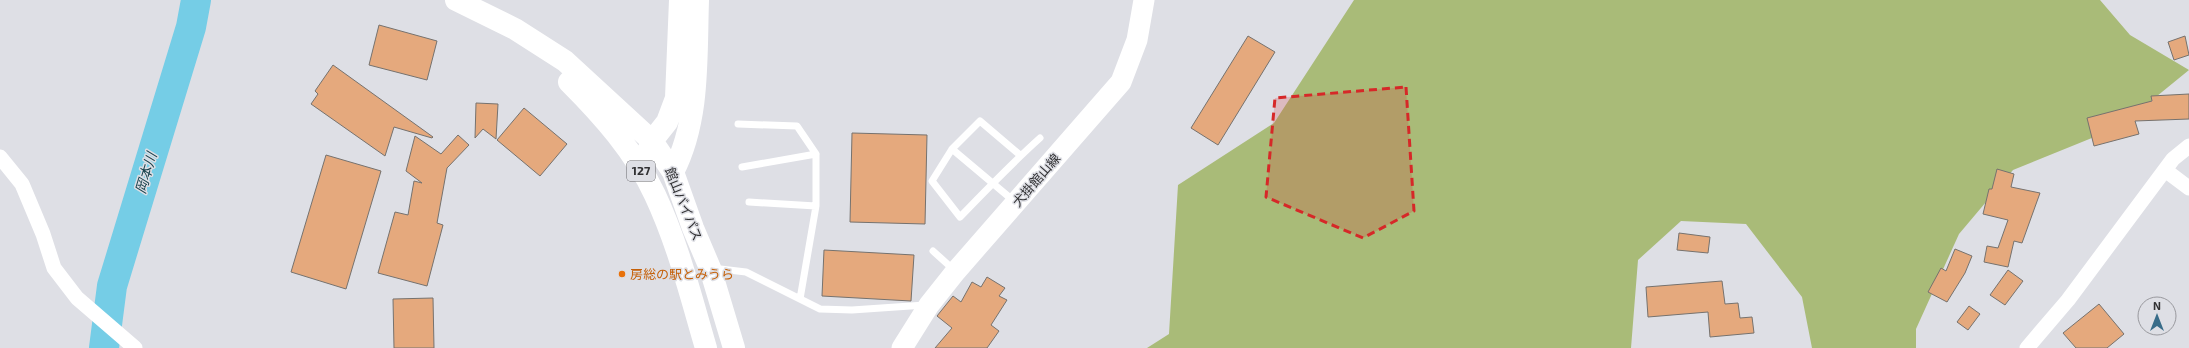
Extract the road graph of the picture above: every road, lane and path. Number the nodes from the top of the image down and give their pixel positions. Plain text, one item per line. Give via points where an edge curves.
1 (456, 0) edge
2 (680, 0) edge
3 (698, 0) edge
4 (1144, 0) edge
5 (515, 29) junction
6 (738, 124) dead end
7 (1040, 138) dead end
8 (652, 141) junction
9 (2189, 146) edge
10 (952, 150) junction
11 (816, 154) junction
12 (1020, 155) junction
13 (0, 157) edge
14 (742, 167) dead end
15 (2165, 170) junction
16 (641, 171) junction
17 (673, 172) junction
18 (994, 183) junction
19 (2189, 188) edge
20 (749, 202) dead end
21 (1017, 203) junction
22 (816, 206) junction
23 (933, 251) dead end
24 (710, 268) junction
25 (956, 271) junction
26 (800, 299) junction
27 (930, 305) junction
28 (131, 345) edge
29 (706, 348) edge
30 (734, 348) edge
31 (902, 348) edge
32 (2028, 348) edge

1 - 5 highway, 館山バイパス / 127
2 - 8 highway via 676,98 667,122
3 - 17 highway via 691,126 682,155
4 - 21 main road, 犬掛館山線 via 1137,40 1121,82
5 - 8 highway, 館山バイパス / 127 via 565,61
5 - 16 highway, 館山バイパス / 127 via 601,114
6 - 11 lane via 797,126
7 - 12 lane
8 - 16 highway
8 - 17 highway, 館山バイパス / 127
9 - 15 street via 2173,159
10 - 12 lane via 980,121
10 - 18 lane
10 - 18 lane via 932,181 960,217
11 - 14 lane
11 - 22 lane
12 - 18 lane
13 - 28 street via 22,184 54,268 77,298
15 - 19 street
15 - 32 street via 2068,300
16 - 17 highway
16 - 29 highway, 館山バイパス / 127 via 655,194 671,234
17 - 24 highway, 館山バイパス / 127
18 - 21 lane
20 - 22 lane
21 - 25 main road, 犬掛館山線
22 - 26 lane
23 - 25 lane
24 - 26 lane via 746,272
24 - 30 highway, 館山バイパス / 127
25 - 27 main road, 犬掛館山線
26 - 27 lane via 820,309 852,310
27 - 31 main road, 犬掛館山線

